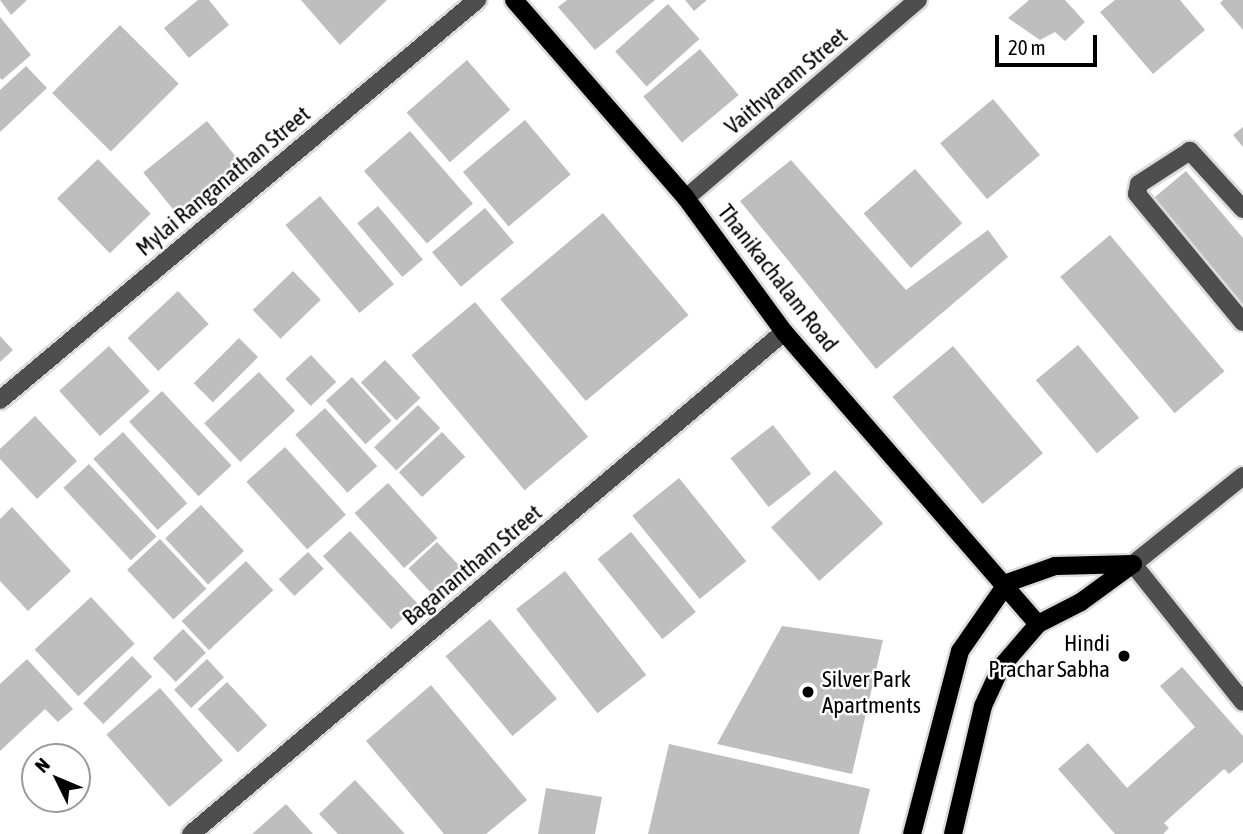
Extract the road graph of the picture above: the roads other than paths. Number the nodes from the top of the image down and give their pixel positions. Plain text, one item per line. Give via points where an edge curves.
1 (477, 0) edge
2 (514, 0) edge
3 (918, 0) edge
4 (686, 198) junction
5 (1243, 209) edge
6 (1243, 323) edge
7 (784, 332) junction
8 (0, 400) edge
9 (1243, 476) edge
10 (1133, 564) junction
11 (1007, 583) junction
12 (1038, 624) junction
13 (1243, 702) edge
14 (191, 834) edge
15 (912, 834) edge
16 (953, 834) edge

1 - 8 street, Mylai Ranganathan Street
2 - 4 main road, Thanikachalam Road
3 - 4 street, Vaithyaram Street
4 - 7 main road, Thanikachalam Road
5 - 6 street via 1190,151 1139,184 1137,194
7 - 11 main road, Thanikachalam Road
7 - 14 street, Baganantham Street
9 - 10 street
10 - 11 main road via 1055,566
10 - 12 main road via 1081,602
10 - 13 street
11 - 12 main road
11 - 15 main road via 960,652
12 - 16 main road via 1001,667 983,706

